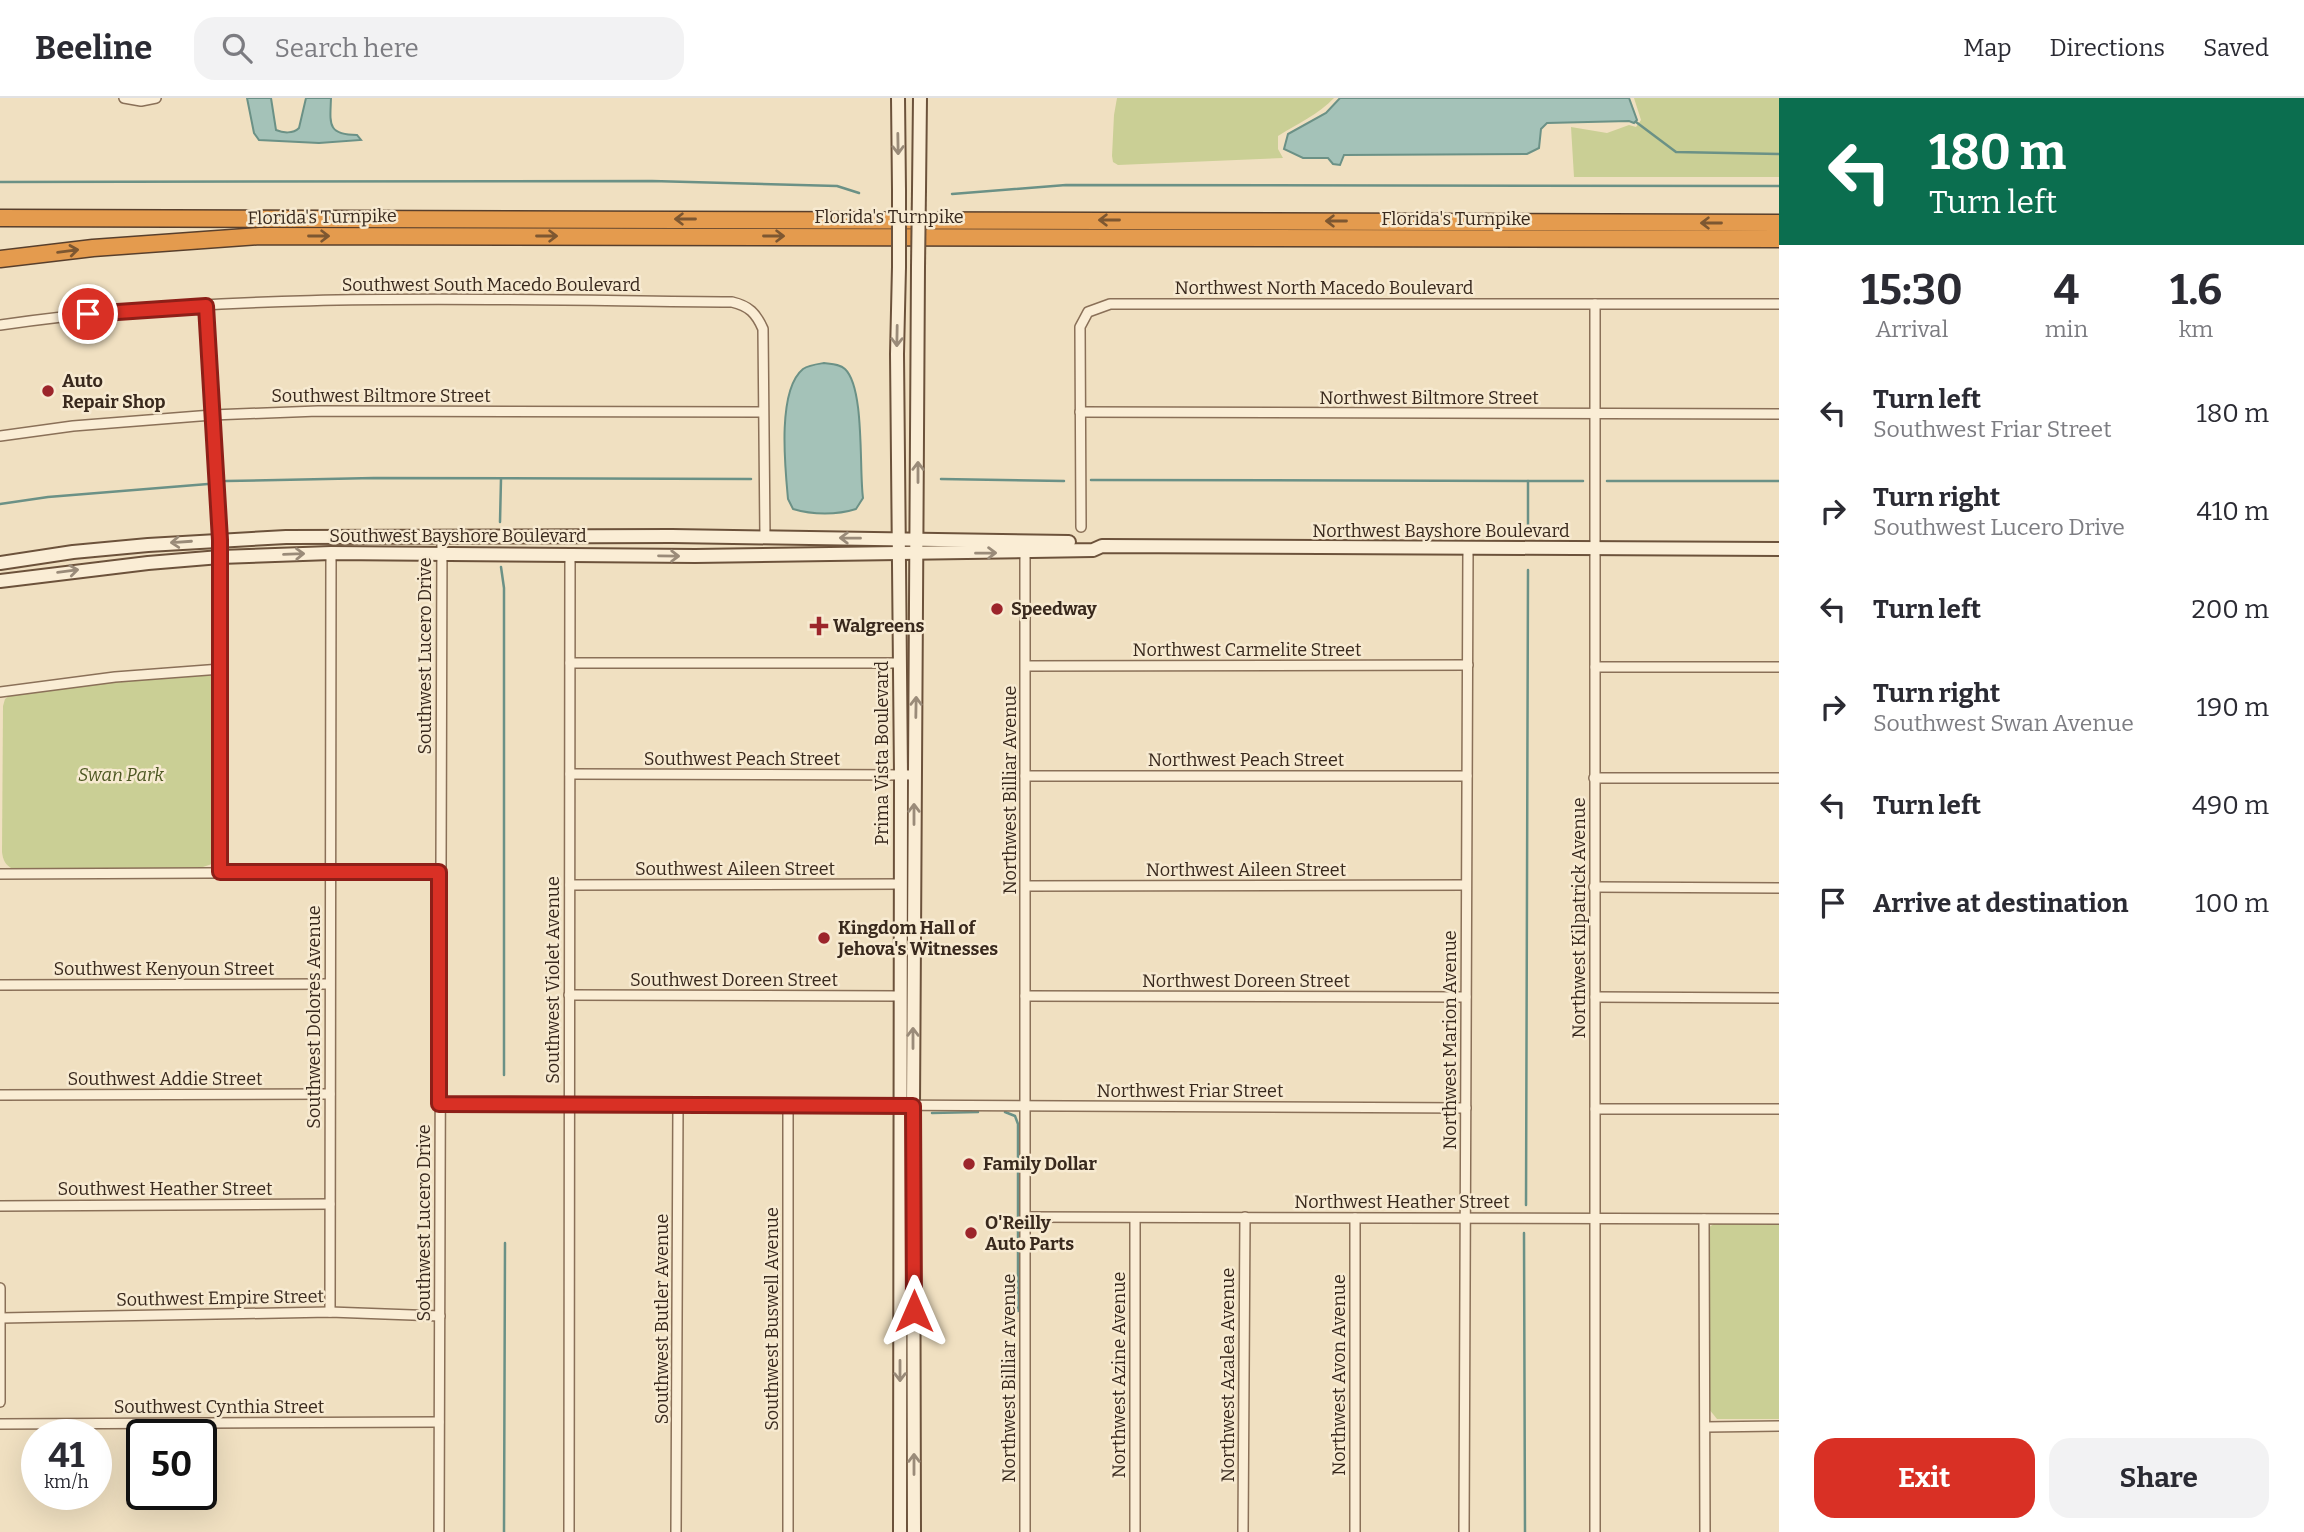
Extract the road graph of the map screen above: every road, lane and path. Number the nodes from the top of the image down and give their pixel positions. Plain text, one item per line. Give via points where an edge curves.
1 (124, 98) edge
2 (156, 98) edge
3 (898, 98) edge
4 (919, 98) edge
5 (0, 218) edge
6 (1779, 223) edge
7 (1779, 239) edge
8 (0, 259) edge
9 (1595, 304) junction
10 (1779, 304) edge
11 (206, 306) junction
12 (0, 326) edge
13 (763, 412) junction
14 (1080, 412) junction
15 (1596, 414) junction
16 (1779, 414) edge
17 (212, 415) junction
18 (0, 436) edge
19 (1080, 527) dead end
20 (442, 535) junction
21 (699, 536) junction
22 (622, 537) junction
23 (765, 537) junction
24 (900, 539) junction
25 (220, 540) junction
26 (918, 540) junction
27 (1102, 547) junction
28 (1468, 549) junction
29 (1595, 549) junction
30 (1779, 549) edge
31 (101, 550) junction
32 (331, 553) junction
33 (442, 553) junction
34 (900, 553) junction
35 (1026, 553) junction
36 (550, 554) junction
37 (570, 554) junction
38 (918, 554) junction
39 (629, 555) junction
40 (220, 556) junction
41 (2, 566) edge
42 (20, 578) junction
43 (0, 581) edge
44 (570, 663) junction
45 (899, 663) junction
46 (1468, 665) junction
47 (1026, 666) junction
48 (1595, 667) junction
49 (1779, 667) edge
50 (221, 669) junction
51 (0, 692) edge
52 (570, 774) junction
53 (901, 775) junction
54 (915, 775) junction
55 (1025, 776) junction
56 (1467, 776) junction
57 (1594, 778) junction
58 (1779, 778) edge
59 (220, 872) junction
60 (439, 872) junction
61 (329, 873) junction
62 (0, 874) edge
63 (900, 884) junction
64 (1466, 885) junction
65 (570, 886) junction
66 (1026, 886) junction
67 (1594, 887) junction
68 (1779, 888) edge
69 (329, 984) junction
70 (0, 985) edge
71 (569, 995) junction
72 (899, 996) junction
73 (1025, 996) junction
74 (1466, 997) junction
75 (1595, 997) junction
76 (1779, 998) edge
77 (330, 1094) junction
78 (0, 1095) edge
79 (439, 1104) junction
80 (568, 1105) junction
81 (678, 1106) junction
82 (789, 1106) junction
83 (1025, 1106) junction
84 (906, 1107) junction
85 (1466, 1108) junction
86 (1595, 1109) junction
87 (1779, 1109) edge
88 (330, 1204) junction
89 (0, 1206) edge
90 (1026, 1217) junction
91 (1245, 1217) junction
92 (1466, 1217) junction
93 (1135, 1218) junction
94 (1355, 1218) junction
95 (1593, 1218) junction
96 (1704, 1219) junction
97 (1779, 1219) edge
98 (0, 1288) edge
99 (330, 1312) junction
100 (440, 1316) junction
101 (1, 1318) edge
102 (0, 1402) edge
103 (439, 1422) junction
104 (0, 1424) edge
105 (1779, 1426) edge
106 (1706, 1427) junction
107 (439, 1532) edge
108 (569, 1532) edge
109 (677, 1532) edge
110 (788, 1532) edge
111 (900, 1532) edge
112 (914, 1532) edge
113 (1024, 1532) edge
114 (1135, 1532) edge
115 (1244, 1532) edge
116 (1355, 1532) edge
117 (1464, 1532) edge
118 (1595, 1532) edge
119 (1705, 1532) edge

1 - 2 street
3 -> 24 main road, Prima Vista Boulevard, bridge
26 -> 4 main road, Prima Vista Boulevard, bridge
6 -> 5 highway, Florida's Turnpike
8 -> 7 highway, Florida's Turnpike via 260,236
9 - 10 street, Northwest North Macedo Boulevard
9 - 14 street, Northwest North Macedo Boulevard via 1110,304 1088,312 1080,327
9 - 15 street, Northwest Kilpatrick Avenue
11 - 12 street, Southwest South Macedo Boulevard via 63,316
11 - 13 street, Southwest South Macedo Boulevard via 347,300 744,304 763,329
11 - 17 street
13 - 17 street, Southwest Biltmore Street
13 - 23 street, Southwest South Macedo Boulevard
14 - 15 street, Northwest Biltmore Street
14 - 19 street, Northwest North Macedo Boulevard
15 - 16 street, Northwest Biltmore Street
15 - 29 street, Northwest Kilpatrick Avenue
17 - 18 street, Southwest Biltmore Street
17 - 25 street
20 - 22 main road, Southwest Bayshore Boulevard
20 - 25 main road, Southwest Bayshore Boulevard
20 - 33 street, Southwest Lucero Drive
21 - 22 main road, Southwest Bayshore Boulevard
21 - 23 main road, Southwest Bayshore Boulevard
21 - 39 main road via 690,542 640,543
22 - 36 main road via 608,548 560,549
24 -> 23 main road, Southwest Bayshore Boulevard
24 - 26 main road, Southwest Bayshore Boulevard
24 - 34 main road, Prima Vista Boulevard
25 -> 31 main road, Southwest Bayshore Boulevard
25 - 40 street
26 - 27 main road, Northwest Bayshore Boulevard via 1094,542
26 - 38 main road, Prima Vista Boulevard
27 - 28 main road, Northwest Bayshore Boulevard
27 - 35 main road, Northwest Bayshore Boulevard
28 - 29 main road, Northwest Bayshore Boulevard
28 - 46 street, Northwest Marion Avenue
29 - 30 main road, Northwest Bayshore Boulevard
29 - 48 street, Northwest Kilpatrick Avenue
31 - 41 main road, Southwest Bayshore Boulevard
31 - 42 main road via 92,556 26,565 20,569
32 - 33 main road, Southwest Bayshore Boulevard
40 -> 32 main road, Southwest Bayshore Boulevard
32 - 61 street, Southwest Dolores Avenue
33 - 36 main road, Southwest Bayshore Boulevard
33 - 60 street, Southwest Lucero Drive
34 - 38 main road, Southwest Bayshore Boulevard
39 -> 34 main road, Southwest Bayshore Boulevard
34 - 45 main road, Prima Vista Boulevard
38 -> 35 main road, Northwest Bayshore Boulevard
35 - 47 street, Northwest Billiar Avenue
36 - 37 main road, Southwest Bayshore Boulevard
37 - 39 main road, Southwest Bayshore Boulevard
37 - 44 street, Southwest Violet Avenue
54 -> 38 main road, Prima Vista Boulevard
42 -> 40 main road, Southwest Bayshore Boulevard
40 - 50 street
42 - 43 main road, Southwest Bayshore Boulevard
44 - 45 street
44 - 52 street, Southwest Violet Avenue
45 - 53 main road, Prima Vista Boulevard
46 - 47 street, Northwest Carmelite Street
46 - 56 street, Northwest Marion Avenue
47 - 55 street, Northwest Billiar Avenue
48 - 49 street
48 - 57 street, Northwest Kilpatrick Avenue
50 - 51 street
50 - 59 street
52 - 53 street, Southwest Peach Street
52 - 65 street, Southwest Violet Avenue
53 - 54 street, Southwest Peach Street
53 - 63 main road, Prima Vista Boulevard
84 -> 54 main road, Prima Vista Boulevard
55 - 56 street, Northwest Peach Street
55 - 66 street, Northwest Billiar Avenue
56 - 64 street, Northwest Marion Avenue
57 - 58 street
57 - 67 street, Northwest Kilpatrick Avenue
59 - 61 street
59 - 62 street
60 - 61 street
60 - 79 street, Southwest Lucero Drive
61 - 69 street, Southwest Dolores Avenue
63 - 65 street, Southwest Aileen Street
63 - 72 main road, Prima Vista Boulevard
64 - 66 street, Northwest Aileen Street
64 - 74 street, Northwest Marion Avenue
65 - 71 street, Southwest Violet Avenue
66 - 73 street, Northwest Billiar Avenue
67 - 68 street
67 - 75 street, Northwest Kilpatrick Avenue
69 - 70 street, Southwest Kenyoun Street
69 - 77 street, Southwest Dolores Avenue
71 - 72 street, Southwest Doreen Street
71 - 80 street, Southwest Violet Avenue
72 - 84 main road, Prima Vista Boulevard
73 - 74 street, Northwest Doreen Street
73 - 83 street, Northwest Billiar Avenue
74 - 85 street, Northwest Marion Avenue
75 - 76 street
75 - 86 street, Northwest Kilpatrick Avenue
77 - 78 street, Southwest Addie Street
77 - 88 street, Southwest Dolores Avenue
79 - 80 street, Northwest Friar Street
79 - 100 street, Southwest Lucero Drive
80 - 81 street, Northwest Friar Street
80 - 108 street, Southwest Violet Avenue
81 - 82 street, Northwest Friar Street
81 - 109 street, Southwest Butler Avenue
82 - 84 street, Northwest Friar Street
82 - 110 street, Southwest Buswell Avenue
83 - 84 street, Northwest Friar Street
83 - 85 street, Northwest Friar Street
83 - 90 street, Northwest Billiar Avenue
84 -> 111 main road
112 -> 84 main road
85 - 92 street, Northwest Marion Avenue
86 - 87 street
86 - 95 street, Northwest Kilpatrick Avenue
88 - 89 street, Southwest Heather Street
88 - 99 street, Southwest Dolores Avenue
90 - 93 street, Northwest Heather Street
90 - 113 street, Northwest Billiar Avenue
91 - 93 street, Northwest Heather Street
91 - 94 street, Northwest Heather Street
91 - 115 street, Northwest Azalea Avenue
92 - 94 street, Northwest Heather Street
92 - 95 street, Northwest Heather Street
92 - 117 street, Northwest Marion Avenue
93 - 114 street, Northwest Azine Avenue
94 - 116 street, Northwest Avon Avenue
95 - 96 street, Northwest Heather Street
95 - 118 street, Northwest Kilpatrick Avenue
96 - 97 street, Northwest Heather Street
96 - 106 street
98 - 101 street
99 - 100 street, Southwest Empire Street
99 - 101 street, Southwest Empire Street
100 - 103 street, Southwest Lucero Drive
101 - 102 street
103 - 104 street, Southwest Cynthia Street
103 - 107 street, Southwest Lucero Drive
105 - 106 street
106 - 119 street

